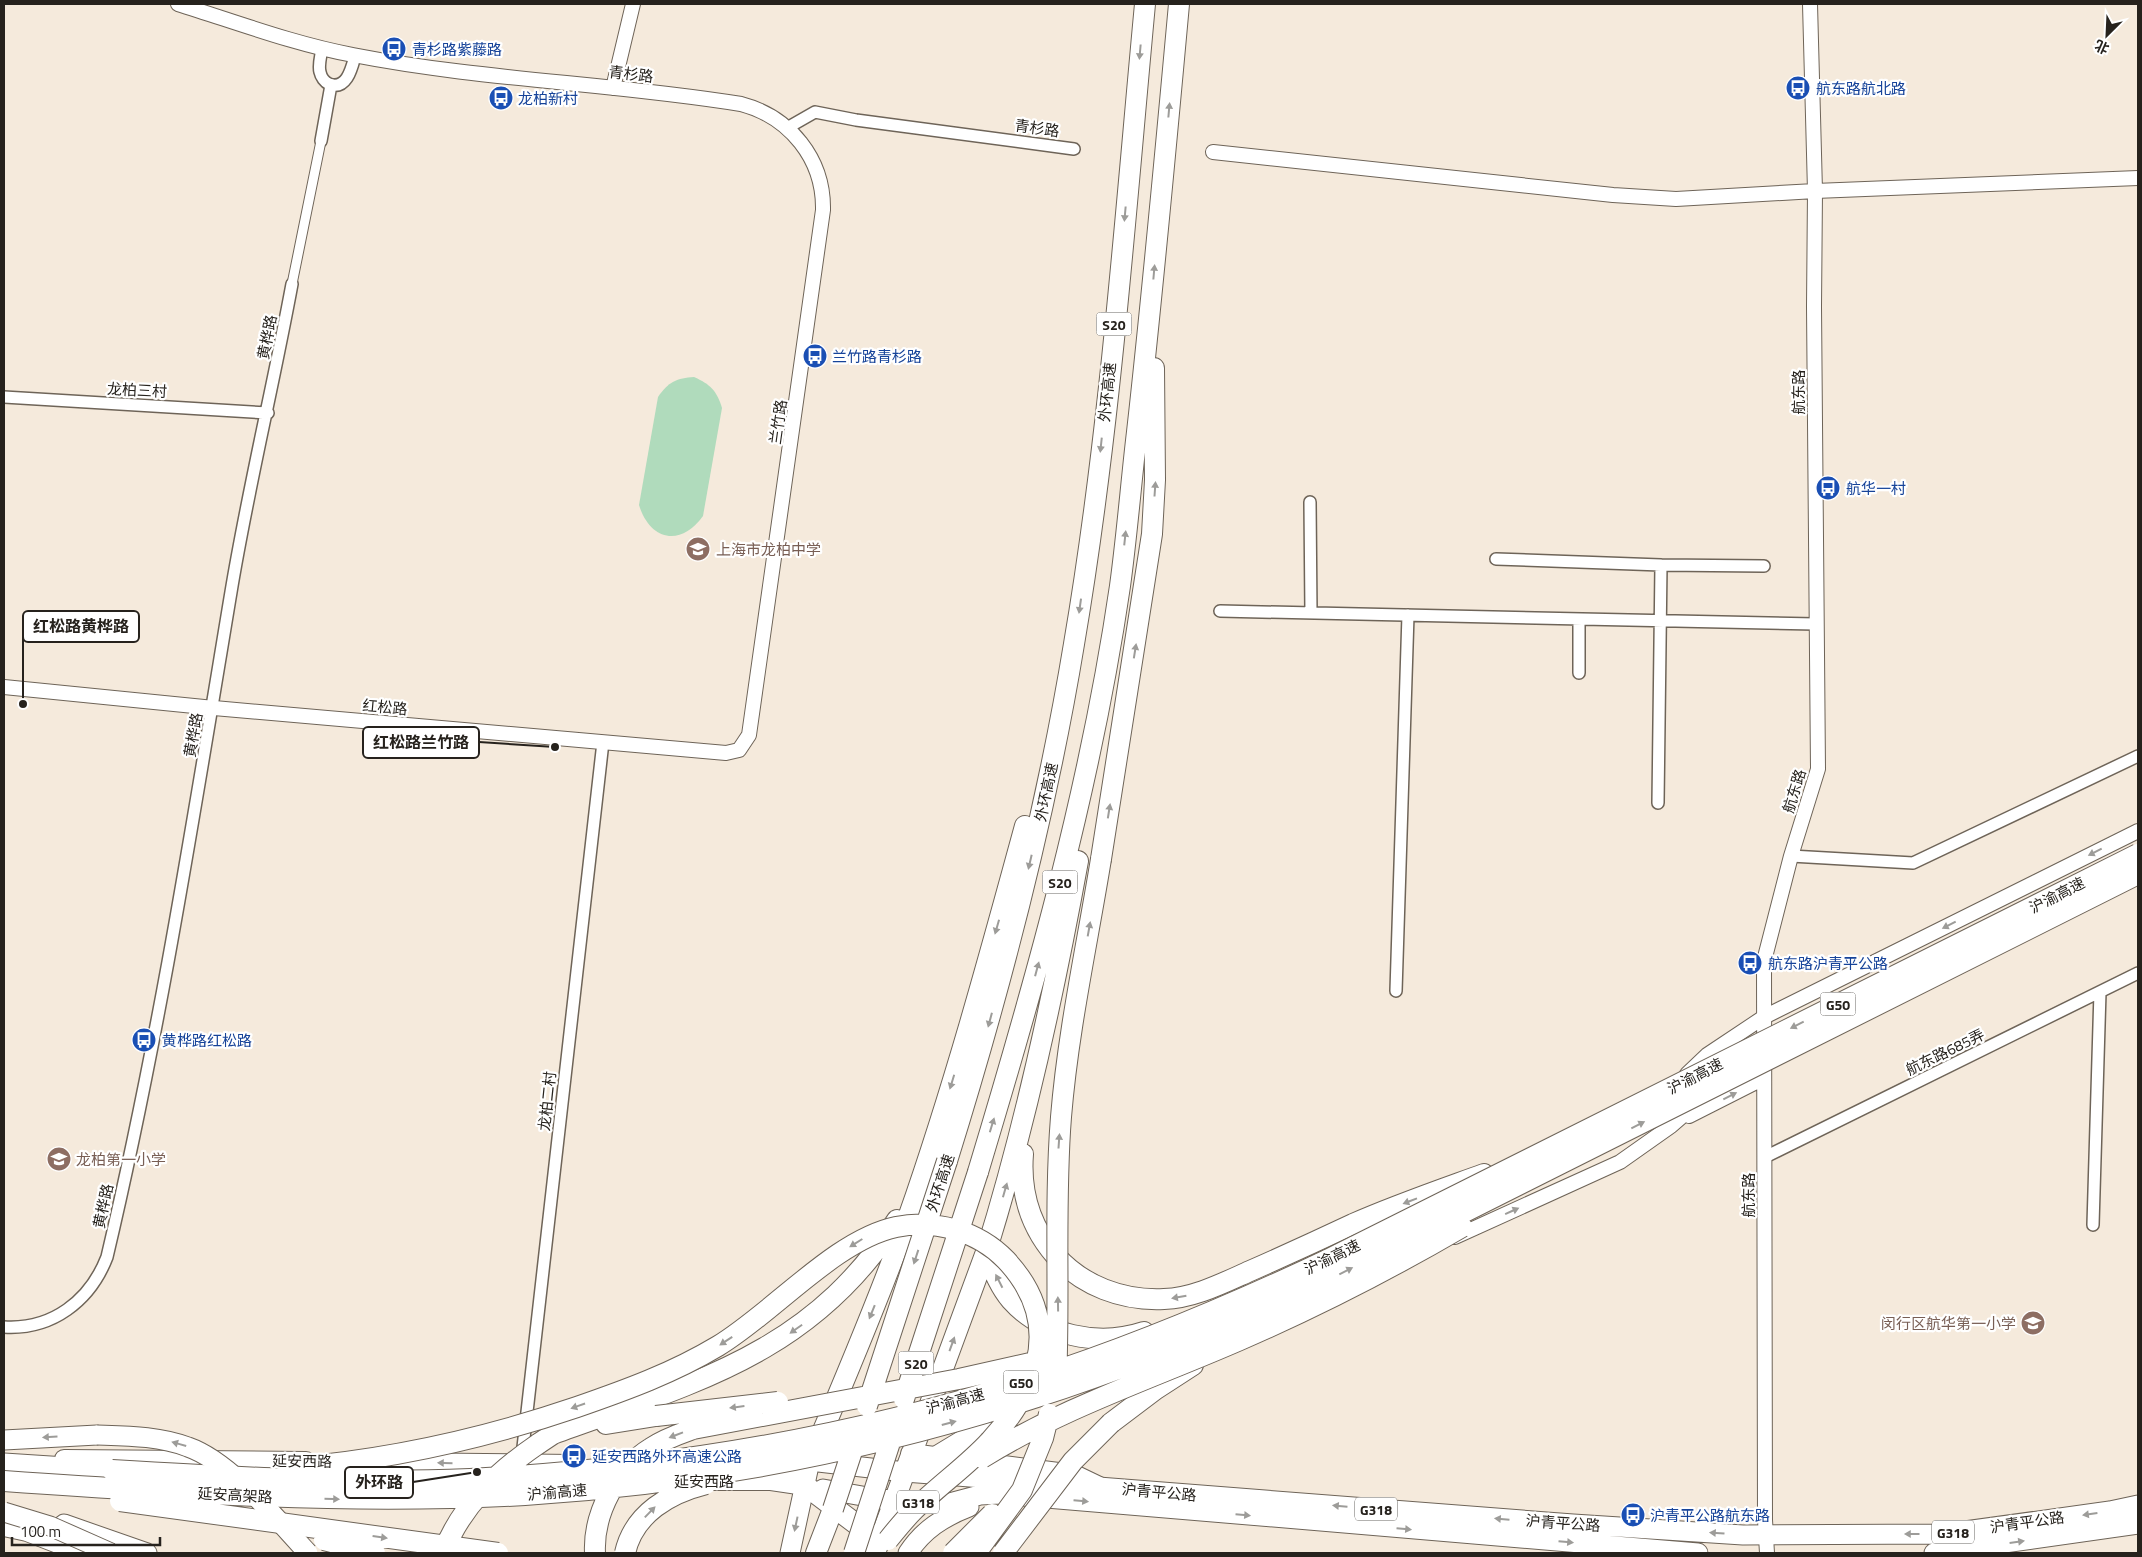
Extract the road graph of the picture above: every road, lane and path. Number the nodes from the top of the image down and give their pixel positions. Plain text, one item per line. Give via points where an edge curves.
1 (178, 4) edge
2 (633, 4) edge
3 (1145, 4) edge
4 (1179, 4) edge
5 (1810, 6) edge
6 (322, 48) junction
7 (355, 56) junction
8 (332, 85) junction
9 (613, 88) junction
10 (787, 128) junction
11 (320, 141) joint
12 (1074, 149) dead end
13 (1213, 152) dead end
14 (2138, 178) edge
15 (1815, 191) junction
16 (292, 284) joint
17 (1152, 297) junction
18 (4, 397) edge
19 (268, 413) junction
20 (1310, 502) dead end
21 (1496, 560) dead end
22 (1661, 565) junction
23 (1764, 566) dead end
24 (1120, 586) junction
25 (1220, 611) dead end
26 (1311, 613) junction
27 (1408, 615) junction
28 (1580, 619) junction
29 (1660, 621) junction
30 (1815, 624) junction
31 (1579, 673) dead end
32 (4, 686) edge
33 (214, 708) junction
34 (750, 730) joint
35 (603, 742) junction
36 (2138, 756) edge
37 (1658, 803) dead end
38 (2138, 831) edge
39 (2138, 854) edge
40 (1791, 856) junction
41 (2138, 866) edge
42 (2138, 874) edge
43 (2138, 973) edge
44 (1396, 991) dead end
45 (2100, 992) junction
46 (1764, 1017) junction
47 (1039, 1053) junction
48 (1764, 1057) junction
49 (1764, 1078) junction
50 (1671, 1126) junction
51 (1594, 1147) junction
52 (1538, 1155) junction
53 (939, 1156) junction
54 (1765, 1157) junction
55 (2093, 1225) dead end
56 (1406, 1227) junction
57 (986, 1252) junction
58 (4, 1327) edge
59 (1172, 1329) junction
60 (1240, 1340) junction
61 (959, 1380) junction
62 (1043, 1438) junction
63 (885, 1439) junction
64 (4, 1440) edge
65 (538, 1444) junction
66 (814, 1453) junction
67 (4, 1458) edge
68 (921, 1460) junction
69 (713, 1462) junction
70 (774, 1462) junction
71 (4, 1463) edge
72 (522, 1463) junction
73 (112, 1470) junction
74 (4, 1481) edge
75 (945, 1482) junction
76 (805, 1486) junction
77 (1099, 1487) junction
78 (4, 1488) edge
79 (466, 1488) junction
80 (1032, 1497) junction
81 (106, 1499) junction
82 (894, 1500) junction
83 (2138, 1504) edge
84 (4, 1513) edge
85 (2138, 1524) edge
86 (4, 1527) edge
87 (1765, 1534) junction
88 (878, 1549) edge
89 (1988, 1550) edge
90 (82, 1553) edge
91 (111, 1553) edge
92 (118, 1553) edge
93 (147, 1553) edge
94 (308, 1553) edge
95 (375, 1553) edge
96 (443, 1553) edge
97 (498, 1553) edge
98 (596, 1553) edge
99 (625, 1553) edge
100 (790, 1553) edge
101 (818, 1553) edge
102 (854, 1553) edge
103 (908, 1553) edge
104 (953, 1553) edge
105 (976, 1553) edge
106 (1003, 1553) edge
107 (1698, 1553) edge
108 (1767, 1553) edge
109 (1934, 1553) edge

1 - 6 street, 青杉路
2 - 9 street
3 -> 53 highway, 外环高速 / S20 via 1116,312 1074,643 1020,908 987,1033
17 -> 4 highway, S20
5 - 15 street, 航东路
6 - 7 street, 青杉路
6 - 8 street via 320,72
7 - 8 street via 347,78 341,84
7 - 9 street, 青杉路 via 446,70
8 - 11 street, 黄桦路
9 - 10 street, 青杉路 via 741,104 770,115
10 - 12 street, 青杉路 via 815,112
10 - 34 street, 兰竹路 via 815,165 821,182 823,210
11 - 16 street, 黄桦路
13 - 15 street via 1676,199
14 - 15 street
15 - 30 street, 航东路
16 - 19 street, 黄桦路
24 -> 17 highway, S20
62 -> 17 highway, bridge via 1056,1390 1057,1182 1061,1116 1152,534 1156,422
18 - 19 street, 龙柏三村
19 - 33 street, 黄桦路 via 238,556
20 - 26 street
21 - 22 street
22 - 23 street
22 - 29 street
24 - 47 highway via 1100,736
102 -> 24 highway, S20, bridge via 1017,1042 1060,881 1093,736
25 - 26 street
26 - 27 street
27 - 28 street
27 - 44 street
28 - 29 street
28 - 31 street
29 - 30 street
29 - 37 street
30 - 40 street, 航东路 via 1818,769
32 - 33 street, 红松路
33 - 35 street, 红松路
33 - 58 street, 黄桦路 via 152,1042 107,1257 94,1286 65,1311 34,1326
34 - 35 street, 红松路 via 745,744 731,753
35 - 72 street, 龙柏二村
36 - 40 street via 1913,863
38 -> 46 street
39 -> 52 highway, 沪渝高速 / G50, bridge
40 - 46 street, 航东路 via 1764,961
41 - 48 street
51 -> 42 highway, 沪渝高速 / G50, bridge
43 - 45 street, 航东路685弄
45 - 54 street, 航东路685弄
45 - 55 street
46 - 48 street, 航东路
46 - 56 street via 1707,1055 1664,1093 1554,1156
52 -> 47 highway, bridge via 1400,1205 1214,1287 1165,1299 1113,1293 1091,1285 1065,1267 1045,1243 1025,1198 1022,1171 1025,1132
57 -> 47 highway via 1011,1169
48 - 49 street, 航东路
48 - 50 street via 1725,1078
50 -> 49 street
49 - 54 street, 航东路
68 -> 50 street via 1175,1364 1620,1162
51 - 60 highway, bridge via 1488,1212 1380,1272
63 -> 51 highway, 沪渝高速 / G50, bridge via 1037,1397 1258,1313
52 - 59 highway, 沪渝高速 / G50, bridge via 1329,1260
53 -> 65 highway via 880,1246 834,1298 782,1338 712,1376 553,1434
53 -> 66 highway
53 -> 101 highway, 外环高速 / S20, bridge
54 - 87 street, 航东路
56 -> 57 highway via 1370,1229 1149,1330 1128,1337 1106,1339 1079,1336 1030,1318 1000,1285
56 - 68 street via 1209,1322 1035,1395
68 -> 57 highway
59 - 61 highway, bridge
59 - 79 highway, 沪渝高速 / G50, bridge via 969,1398 795,1440
60 - 75 highway, bridge via 1049,1421
60 - 106 highway, bridge via 1198,1361 1111,1423 1073,1461
61 -> 65 highway, bridge via 656,1416 592,1426
61 -> 98 highway, bridge via 694,1429 670,1438 650,1448 610,1491 599,1523
62 - 104 highway, bridge via 1014,1486
62 - 105 highway, bridge via 1022,1490
63 - 79 highway, 沪渝高速 / G50, bridge via 702,1475 591,1489
99 -> 63 highway, bridge via 636,1528 650,1510 687,1488
94 -> 64 highway, bridge via 236,1479 214,1460 190,1447 162,1439 127,1436
65 - 96 highway, bridge via 481,1491 453,1530
66 - 68 highway, 沪青平公路 / G318
66 - 69 main road
66 - 70 main road, 延安西路
66 - 76 highway
72 -> 67 main road, 延安西路
68 - 77 highway via 1074,1475
68 - 77 highway, 沪青平公路 / G318 via 926,1483 954,1487 987,1478
68 - 82 highway
69 - 70 main road, 延安西路
69 - 72 main road, 延安西路
70 - 76 highway
71 - 73 highway, 延安高架路
75 -> 73 highway, bridge via 988,1444 1010,1417 1029,1384 1038,1361 1040,1341 1038,1320 1024,1284 1001,1255 979,1239 950,1228 922,1224 896,1227 867,1237 837,1255 751,1324 696,1359 632,1388 532,1422 402,1455 335,1464 202,1471
73 - 79 highway, 延安高架路, bridge
74 -> 79 highway, 延安高架路, bridge via 275,1498 371,1500
75 - 88 highway, bridge
76 - 78 main road, 延安西路 via 772,1481 574,1481
76 - 82 highway, 沪青平公路 / G318
76 - 88 highway
76 -> 100 highway
87 -> 77 highway, 沪青平公路 / G318 via 1572,1524
78 - 81 highway
80 - 82 highway, 沪青平公路 / G318 via 980,1495 946,1504
80 - 103 highway, 沪青平公路 / G318 via 970,1506 950,1514 917,1538
80 -> 107 highway, 沪青平公路 / G318
81 - 95 highway, bridge via 269,1526
81 -> 97 highway, bridge
82 - 88 highway
83 -> 87 highway, 沪青平公路 / G318 via 2110,1511 1943,1534
84 - 91 highway, bridge via 50,1526
84 - 92 main road
84 - 93 highway, bridge via 58,1522
89 -> 85 highway, 沪青平公路 / G318
86 - 90 main road via 27,1532
87 - 108 street, 航东路
89 - 109 highway, 沪青平公路 / G318

